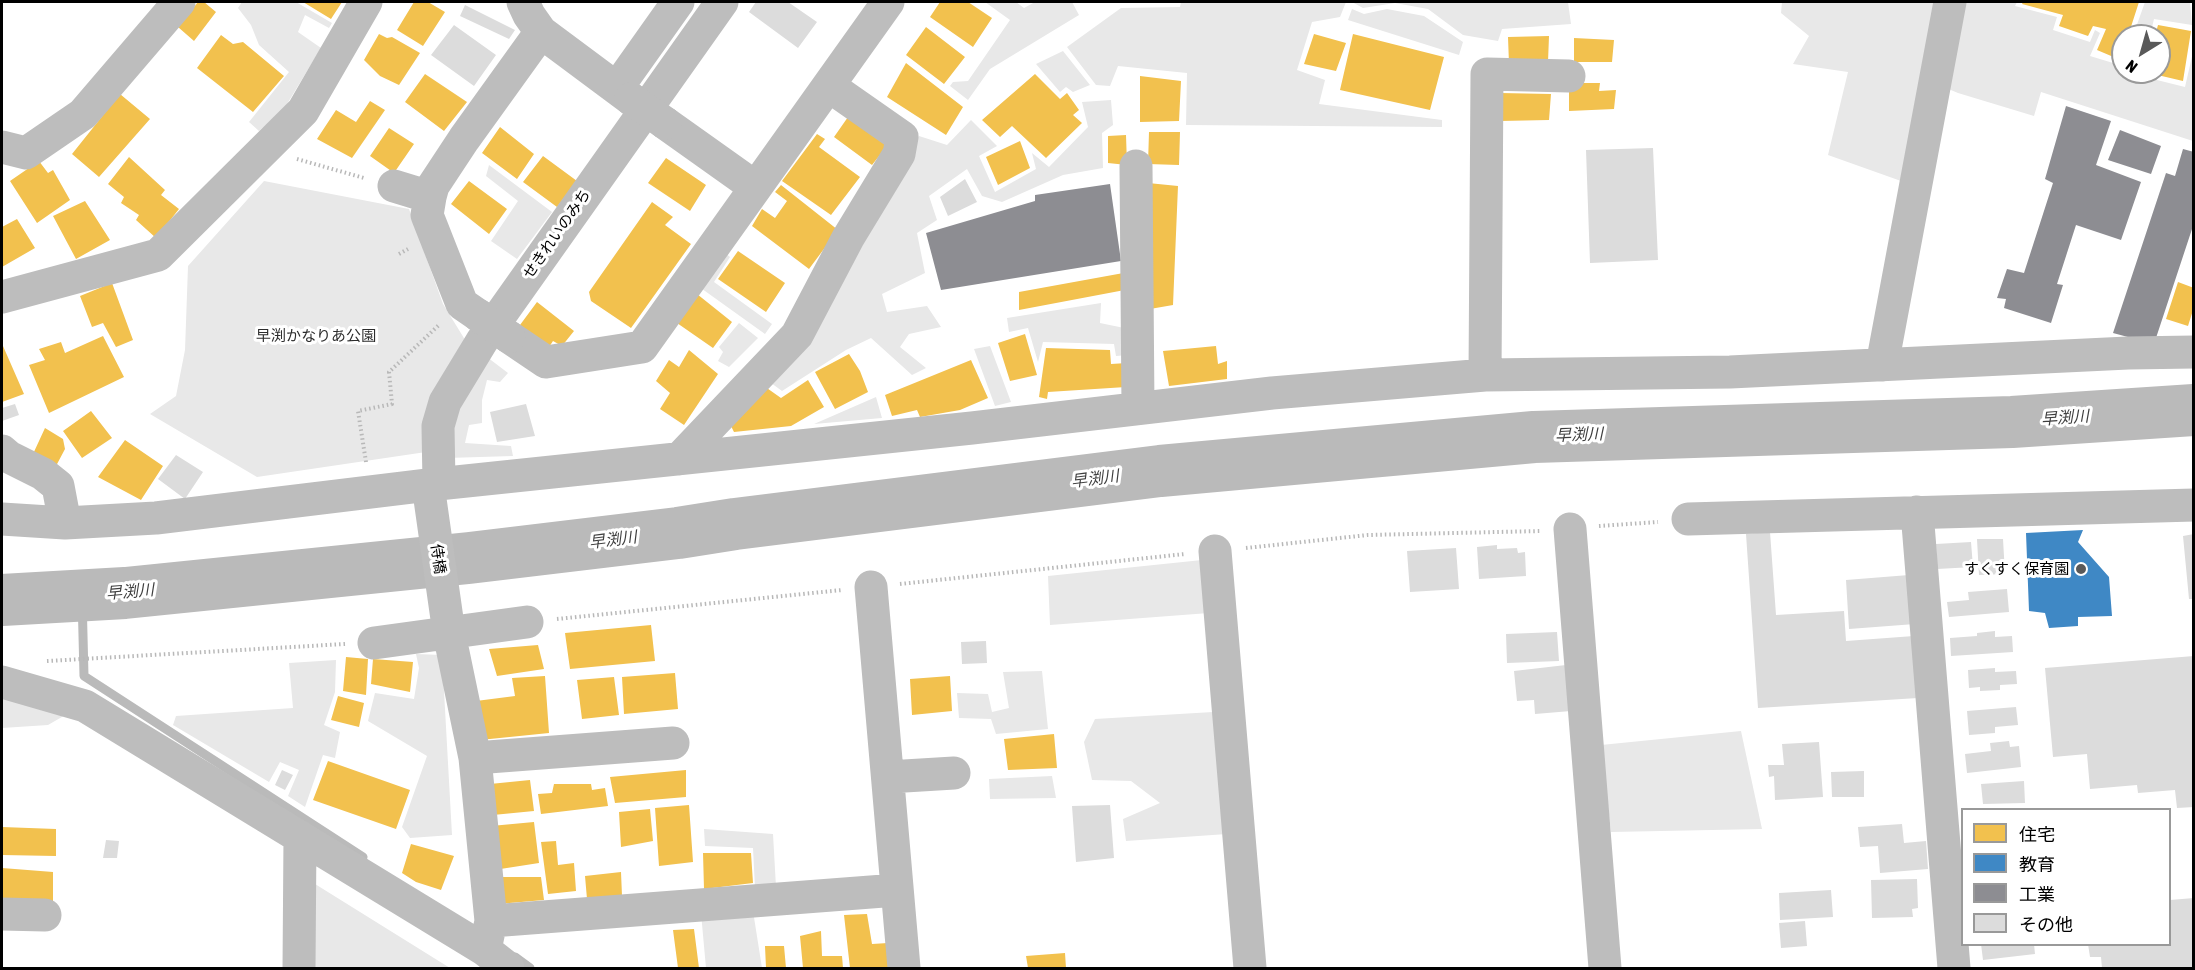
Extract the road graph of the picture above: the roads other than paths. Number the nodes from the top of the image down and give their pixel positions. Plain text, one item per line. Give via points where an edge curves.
1 (179, 2) edge
2 (366, 2) edge
3 (523, 2) edge
4 (678, 2) edge
5 (722, 2) edge
6 (888, 2) edge
7 (1950, 2) edge
8 (541, 32) junction
9 (1569, 75) dead end
10 (829, 86) junction
11 (624, 94) junction
12 (2, 147) edge
13 (1136, 166) dead end
14 (394, 186) road end
15 (755, 187) junction
16 (430, 197) junction
17 (2, 297) edge
18 (2193, 352) edge
19 (1882, 365) junction
20 (1485, 375) junction
21 (1138, 408) junction
22 (2, 451) edge
23 (679, 459) junction
24 (434, 484) junction
25 (2193, 505) edge
26 (1917, 512) junction
27 (2, 519) edge
28 (1688, 519) road end
29 (65, 523) junction
30 (1570, 528) road end
31 (1215, 551) road end
32 (872, 587) road end
33 (526, 622) road end
34 (449, 633) junction
35 (374, 642) road end
36 (2, 682) edge
37 (673, 743) dead end
38 (474, 758) junction
39 (954, 773) dead end
40 (888, 777) junction
41 (300, 837) junction
42 (897, 890) junction
43 (2, 915) edge
44 (45, 915) dead end
45 (492, 942) edge
46 (299, 969) edge
47 (904, 969) edge
48 (1250, 969) edge
49 (1605, 969) edge
50 (1954, 969) edge

1 - 12 street via 83,114 26,153
2 - 17 street via 277,153 158,255
3 - 8 street
4 - 11 street
5 - 24 street, せきれいのみち via 482,341 445,402 438,426
6 - 10 street
7 - 19 street
8 - 11 street
8 - 16 street via 464,139
9 - 20 street via 1487,74
10 - 15 street
10 - 23 street via 902,137 899,154 848,238 797,335
11 - 15 street, bridge
13 - 21 street
14 - 16 street
15 - 16 street, bridge via 642,347 546,362 470,309 427,215
18 - 19 street
19 - 20 street via 1730,372
20 - 21 street
21 - 23 street
22 - 29 street via 58,486
23 - 24 street
24 - 29 street via 156,518
24 - 34 street, 侍橋
25 - 26 street
26 - 28 street
26 - 50 street
27 - 29 street
30 - 49 street
31 - 48 street
32 - 40 street
33 - 34 street
34 - 35 street
34 - 38 street, 侍橋
36 - 41 street via 85,706
37 - 38 street
38 - 45 street, 侍橋
39 - 40 street
40 - 42 street
41 - 45 street
41 - 46 street
42 - 45 street
42 - 47 street
43 - 44 street

